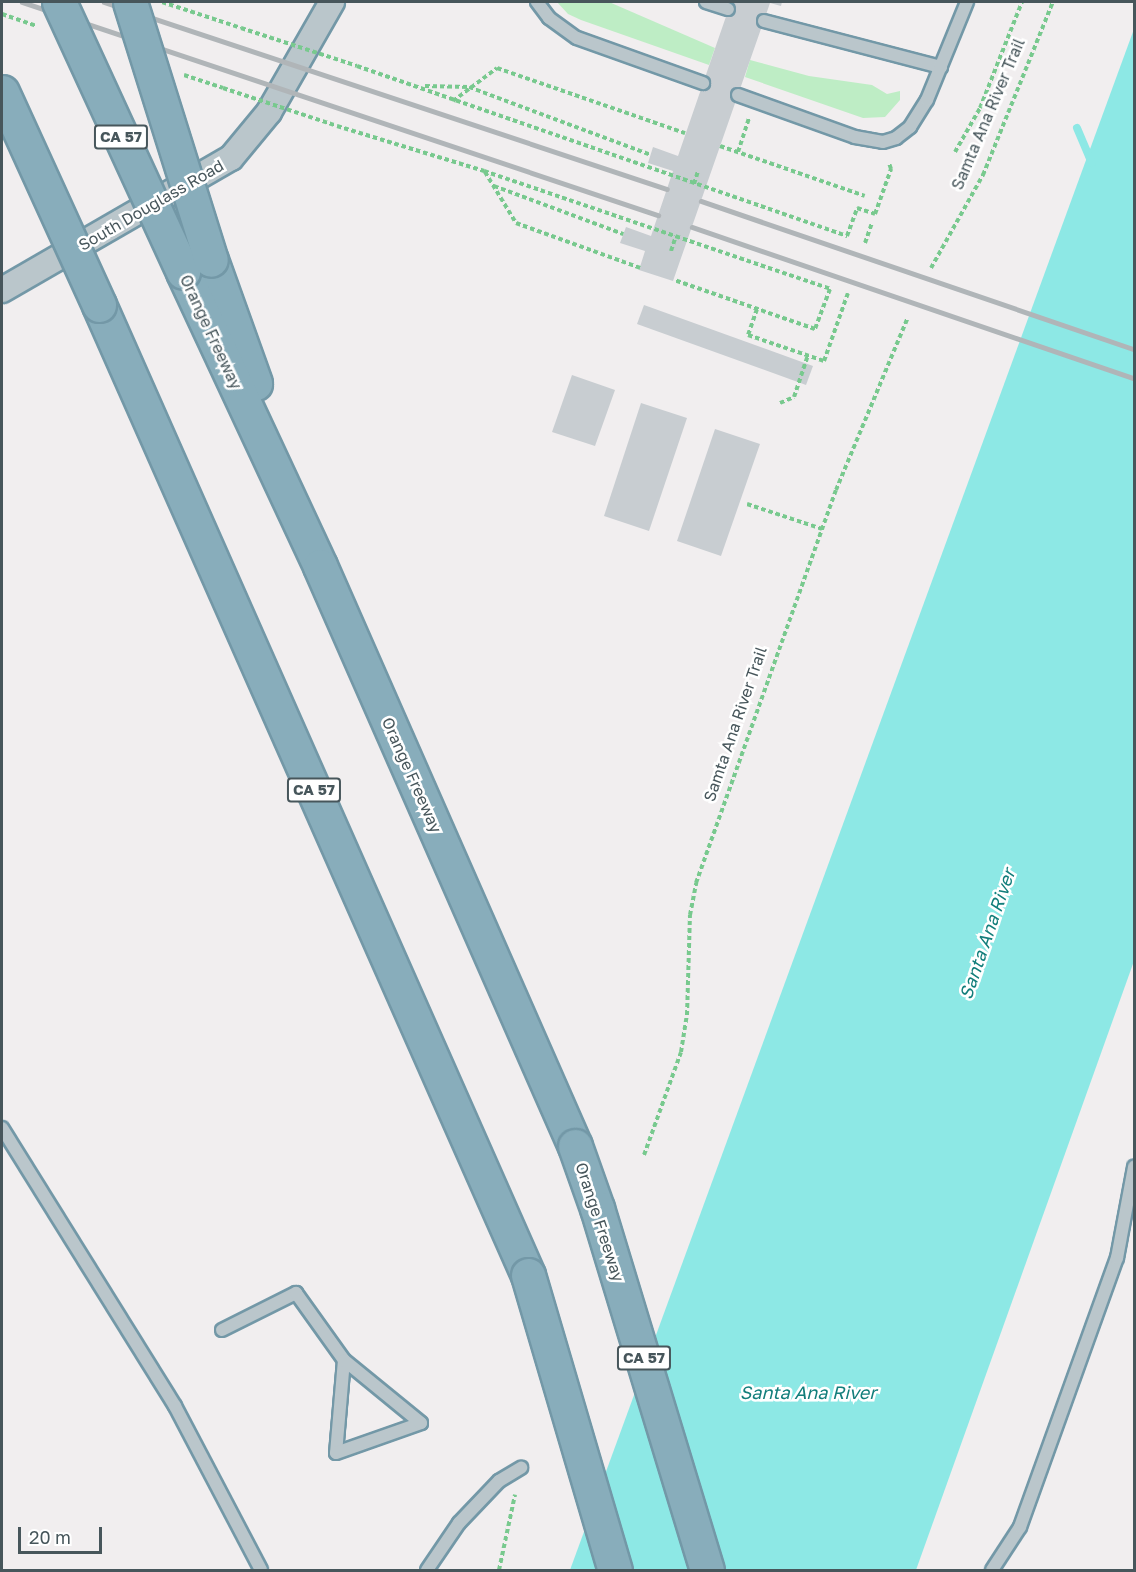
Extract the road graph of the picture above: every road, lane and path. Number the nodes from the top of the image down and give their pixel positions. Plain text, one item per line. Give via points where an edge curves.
1 (60, 2) edge
2 (130, 2) edge
3 (161, 2) edge
4 (332, 2) edge
5 (537, 2) edge
6 (706, 2) edge
7 (967, 2) edge
8 (1022, 2) edge
9 (1053, 2) edge
10 (728, 9) dead end
11 (764, 21) dead end
12 (941, 67) junction
13 (703, 83) dead end
14 (421, 86) junction
15 (469, 87) junction
16 (223, 88) dead end
17 (2, 92) edge
18 (738, 95) dead end
19 (453, 101) junction
20 (755, 101) junction
21 (686, 133) dead end
22 (720, 146) dead end
23 (738, 152) junction
24 (955, 152) dead end
25 (651, 155) dead end
26 (889, 163) dead end
27 (484, 171) junction
28 (698, 171) dead end
29 (694, 183) junction
30 (493, 185) junction
31 (865, 196) dead end
32 (872, 222) dead end
33 (623, 234) dead end
34 (676, 236) junction
35 (865, 243) dead end
36 (671, 251) dead end
37 (197, 266) junction
38 (640, 268) dead end
39 (931, 268) dead end
40 (674, 280) dead end
41 (2, 290) edge
42 (848, 293) dead end
43 (757, 309) junction
44 (908, 317) dead end
45 (808, 355) junction
46 (780, 403) dead end
47 (747, 504) dead end
48 (822, 529) junction
49 (2, 1128) edge
50 (644, 1155) dead end
51 (1134, 1167) edge
52 (222, 1330) dead end
53 (344, 1360) junction
54 (521, 1468) joint
55 (261, 1570) edge
56 (427, 1570) edge
57 (499, 1570) edge
58 (615, 1570) edge
59 (707, 1570) edge
60 (992, 1570) edge

1 - 37 highway, Orange Freeway / CA 57, bridge
2 - 37 highway, bridge
3 - 14 path, bridge
4 - 41 street, South Douglass Road via 269,112 231,158
5 - 13 lane via 549,18 577,38
6 - 10 lane
7 - 12 lane
8 - 24 path via 980,108
9 - 39 path, Samta Ana River Trail via 983,175
11 - 12 lane
12 - 20 lane via 910,127 883,142 855,137
14 - 15 path
14 - 19 path
15 - 19 path
15 - 21 path via 497,68
15 - 25 path
16 - 27 path, bridge
17 - 58 highway, CA 57, bridge via 528,1275
18 - 20 lane
19 - 29 path
20 - 23 path
22 - 23 path
23 - 31 path
26 - 29 path via 891,169 875,214 857,208 847,236
27 - 30 path
27 - 34 path
28 - 29 path
30 - 33 path
30 - 38 path via 516,222
32 - 35 path
34 - 36 path
34 - 43 path via 830,289 815,329
37 - 59 highway, Orange Freeway / CA 57, bridge via 320,566 575,1146
40 - 43 path
42 - 45 path via 824,361
43 - 45 path via 748,335
44 - 48 path, Samta Ana River Trail
45 - 46 path via 794,397
47 - 48 path
48 - 50 path, Samta Ana River Trail via 696,883 681,1052
49 - 55 lane via 174,1406
51 - 60 lane via 1109,1280 1020,1527
52 - 53 lane via 296,1293
53 - 53 lane via 336,1453 422,1424 413,1416
54 - 56 lane via 499,1481 459,1523
54 - 57 path

